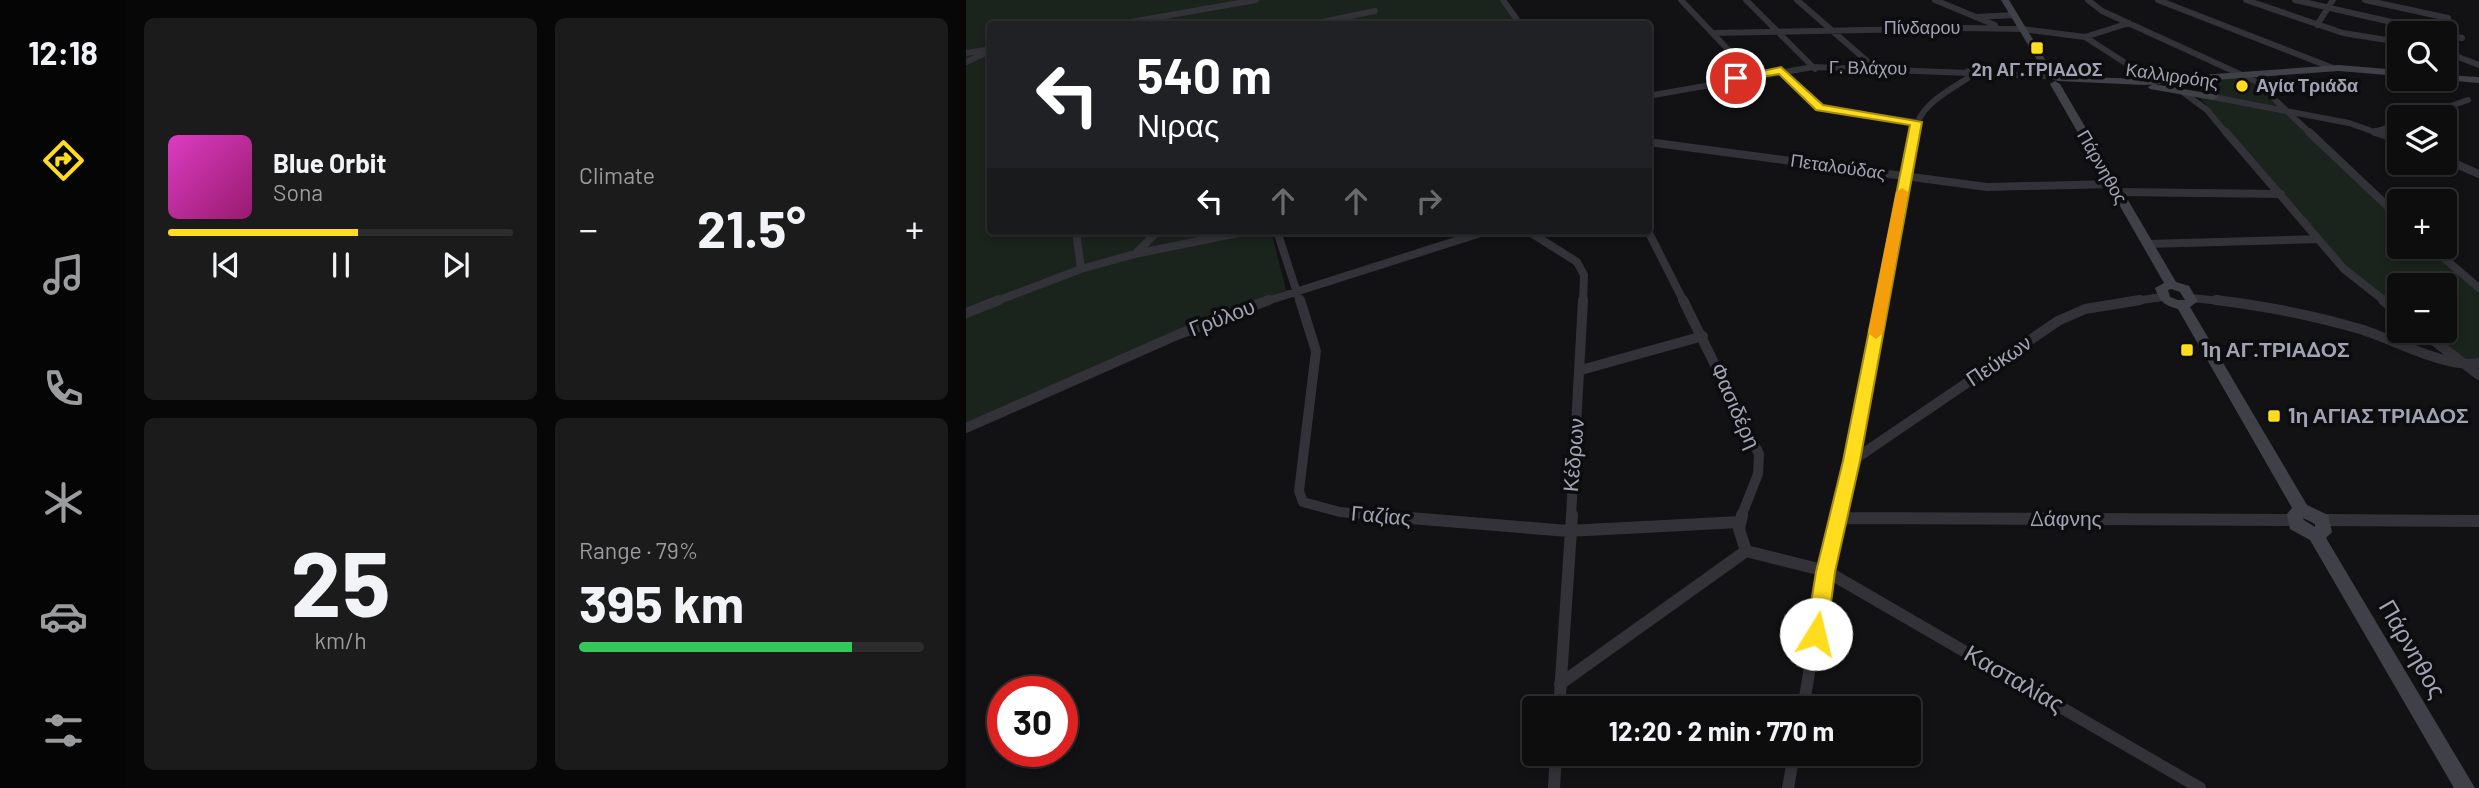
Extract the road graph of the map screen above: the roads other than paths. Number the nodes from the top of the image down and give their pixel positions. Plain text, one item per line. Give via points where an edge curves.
1 (1256, 0) edge
2 (1503, 0) edge
3 (1681, 0) edge
4 (1746, 0) edge
5 (1797, 0) edge
6 (1935, 0) edge
7 (2005, 0) edge
8 (2088, 0) edge
9 (2158, 0) edge
10 (2246, 0) edge
11 (2295, 0) edge
12 (2333, 0) edge
13 (2365, 0) edge
14 (2329, 8) junction
15 (1375, 11) dead end
16 (2014, 15) junction
17 (1973, 18) junction
18 (2448, 19) dead end
19 (1136, 21) edge
20 (1348, 21) edge
21 (1518, 21) edge
22 (2387, 21) edge
23 (2129, 23) junction
24 (2317, 24) junction
25 (1967, 28) junction
26 (1830, 29) junction
27 (2002, 29) junction
28 (2022, 29) junction
29 (1777, 30) junction
30 (1712, 33) junction
31 (2085, 37) junction
32 (2457, 37) edge
33 (2462, 38) dead end
34 (2387, 40) edge
35 (987, 50) edge
36 (987, 52) edge
37 (966, 53) edge
38 (2457, 57) edge
39 (966, 62) edge
40 (2479, 65) edge
41 (1875, 68) junction
42 (2333, 68) junction
43 (1815, 69) junction
44 (1783, 72) junction
45 (2387, 72) edge
46 (1968, 73) junction
47 (2244, 74) junction
48 (1754, 76) junction
49 (2202, 77) junction
50 (2052, 79) junction
51 (2457, 79) edge
52 (2479, 80) edge
53 (2155, 82) junction
54 (2185, 93) junction
55 (1652, 97) edge
56 (2214, 97) junction
57 (2468, 100) dead end
58 (2453, 105) edge
59 (2287, 111) junction
60 (1916, 122) junction
61 (2387, 128) edge
62 (2377, 131) junction
63 (2387, 135) edge
64 (1652, 143) edge
65 (2457, 164) edge
66 (2479, 166) edge
67 (2468, 169) junction
68 (2479, 174) edge
69 (1905, 176) junction
70 (2114, 188) junction
71 (2281, 194) junction
72 (2387, 206) edge
73 (1077, 235) edge
74 (1154, 235) edge
75 (1228, 235) edge
76 (1278, 235) edge
77 (1474, 235) edge
78 (1535, 235) edge
79 (1650, 235) edge
80 (2318, 239) junction
81 (2148, 244) junction
82 (1135, 254) junction
83 (2445, 259) edge
84 (1081, 269) junction
85 (2171, 285) junction
86 (2479, 288) edge
87 (1294, 291) junction
88 (2162, 297) junction
89 (2187, 301) junction
90 (2387, 303) edge
91 (966, 313) edge
92 (1703, 336) junction
93 (2413, 343) edge
94 (2437, 343) edge
95 (2410, 346) junction
96 (2479, 362) edge
97 (2467, 366) junction
98 (1581, 370) junction
99 (2479, 375) edge
100 (966, 428) edge
101 (1852, 461) junction
102 (2298, 515) junction
103 (1839, 519) junction
104 (2479, 521) edge
105 (1740, 522) junction
106 (2319, 527) junction
107 (1568, 531) junction
108 (1746, 551) junction
109 (1826, 572) junction
110 (1560, 684) junction
111 (1560, 696) edge
112 (1805, 696) edge
113 (1555, 766) edge
114 (1792, 766) edge
115 (1554, 788) edge
116 (1788, 788) edge
117 (2200, 788) edge
118 (2465, 788) edge

1 - 19 street
2 - 21 street
3 - 30 street
4 - 29 street
5 - 26 street
6 - 17 street
7 - 16 street, Πάρνηθος
8 - 23 street
9 - 42 street
10 - 24 street
11 - 14 street
12 - 14 street
13 - 18 street
14 - 22 street
14 - 24 street
15 - 20 street
16 - 17 street
16 - 28 street, Πάρνηθος
17 - 25 street
17 - 27 street
23 - 31 street, Πίνδαρου
23 - 47 street
24 - 34 street
25 - 26 street, Πίνδαρου
25 - 27 street, Πίνδαρου
26 - 29 street, Πίνδαρου
26 - 41 street
27 - 28 street, Πίνδαρου
28 - 31 street, Πίνδαρου
28 - 50 street, Πάρνηθος
29 - 30 street, Πίνδαρου
29 - 43 street
30 - 48 street
31 - 53 street
32 - 33 street
35 - 37 street
36 - 39 street
38 - 40 street
41 - 43 street, Γ. Βλάχου
41 - 46 street, Γ. Βλάχου
42 - 45 street
42 - 47 street
43 - 44 street, Γ. Βλάχου
43 - 46 street, Γ. Βλάχου
44 - 48 street, Γ. Βλάχου
44 - 60 street via 1820,108
46 - 50 street, Γ. Βλάχου
46 - 60 street via 1931,102
47 - 49 street
47 - 59 street
48 - 55 street, Γ. Βλάχου
49 - 53 street
49 - 56 street
50 - 53 street
50 - 54 street, Καλλιρρόης
50 - 70 street, Πάρνηθος
51 - 52 street
54 - 56 street, Καλλιρρόης
54 - 71 street via 2207,110
56 - 59 street, Καλλιρρόης
57 - 58 street
59 - 62 street, Καλλιρρόης
59 - 72 street
60 - 69 street
61 - 62 street
62 - 63 street, Καλλιρρόης
64 - 69 street, Πεταλούδας
65 - 67 street
66 - 67 street
67 - 68 street
69 - 70 street, Πεταλούδας via 1987,187
69 - 101 street
70 - 71 street, Πεταλούδας
70 - 81 street, Πάρνηθος
71 - 80 street
73 - 84 street
74 - 82 street
75 - 82 street
76 - 87 street, Γαζίας
77 - 87 street, Γρύλου
78 - 98 street, Κέδρων via 1583,269
79 - 92 street, Φασιδέρη
80 - 81 street
80 - 90 street via 2344,269
81 - 85 street, Πάρνηθος
82 - 84 street
83 - 86 street
84 - 91 street
85 - 88 street via 2161,288
85 - 89 street via 2185,289
87 - 100 street, Γρύλου via 1177,335
87 - 107 street, Γαζίας via 1316,351 1298,491 1303,502 1340,512
88 - 89 street
88 - 101 street, Πεύκων via 2085,309 2058,321
89 - 95 street via 2290,310
89 - 102 street
92 - 98 street
92 - 105 street, Φασιδέρη via 1754,440 1760,462
93 - 95 street
94 - 97 street
95 - 97 street
96 - 97 street
97 - 99 street
98 - 107 street, Κέδρων
101 - 103 street
102 - 103 street, Δάφνης
102 - 106 street via 2303,530
103 - 109 street
104 - 106 street
105 - 107 street, Γαζίας
105 - 108 street via 1738,536
106 - 118 street, Πάρνηθος
107 - 110 street, Κέδρων
108 - 109 street
108 - 110 street
109 - 112 street
109 - 117 street, Κασταλίας
110 - 111 street, Κέδρων
113 - 115 street
114 - 116 street

